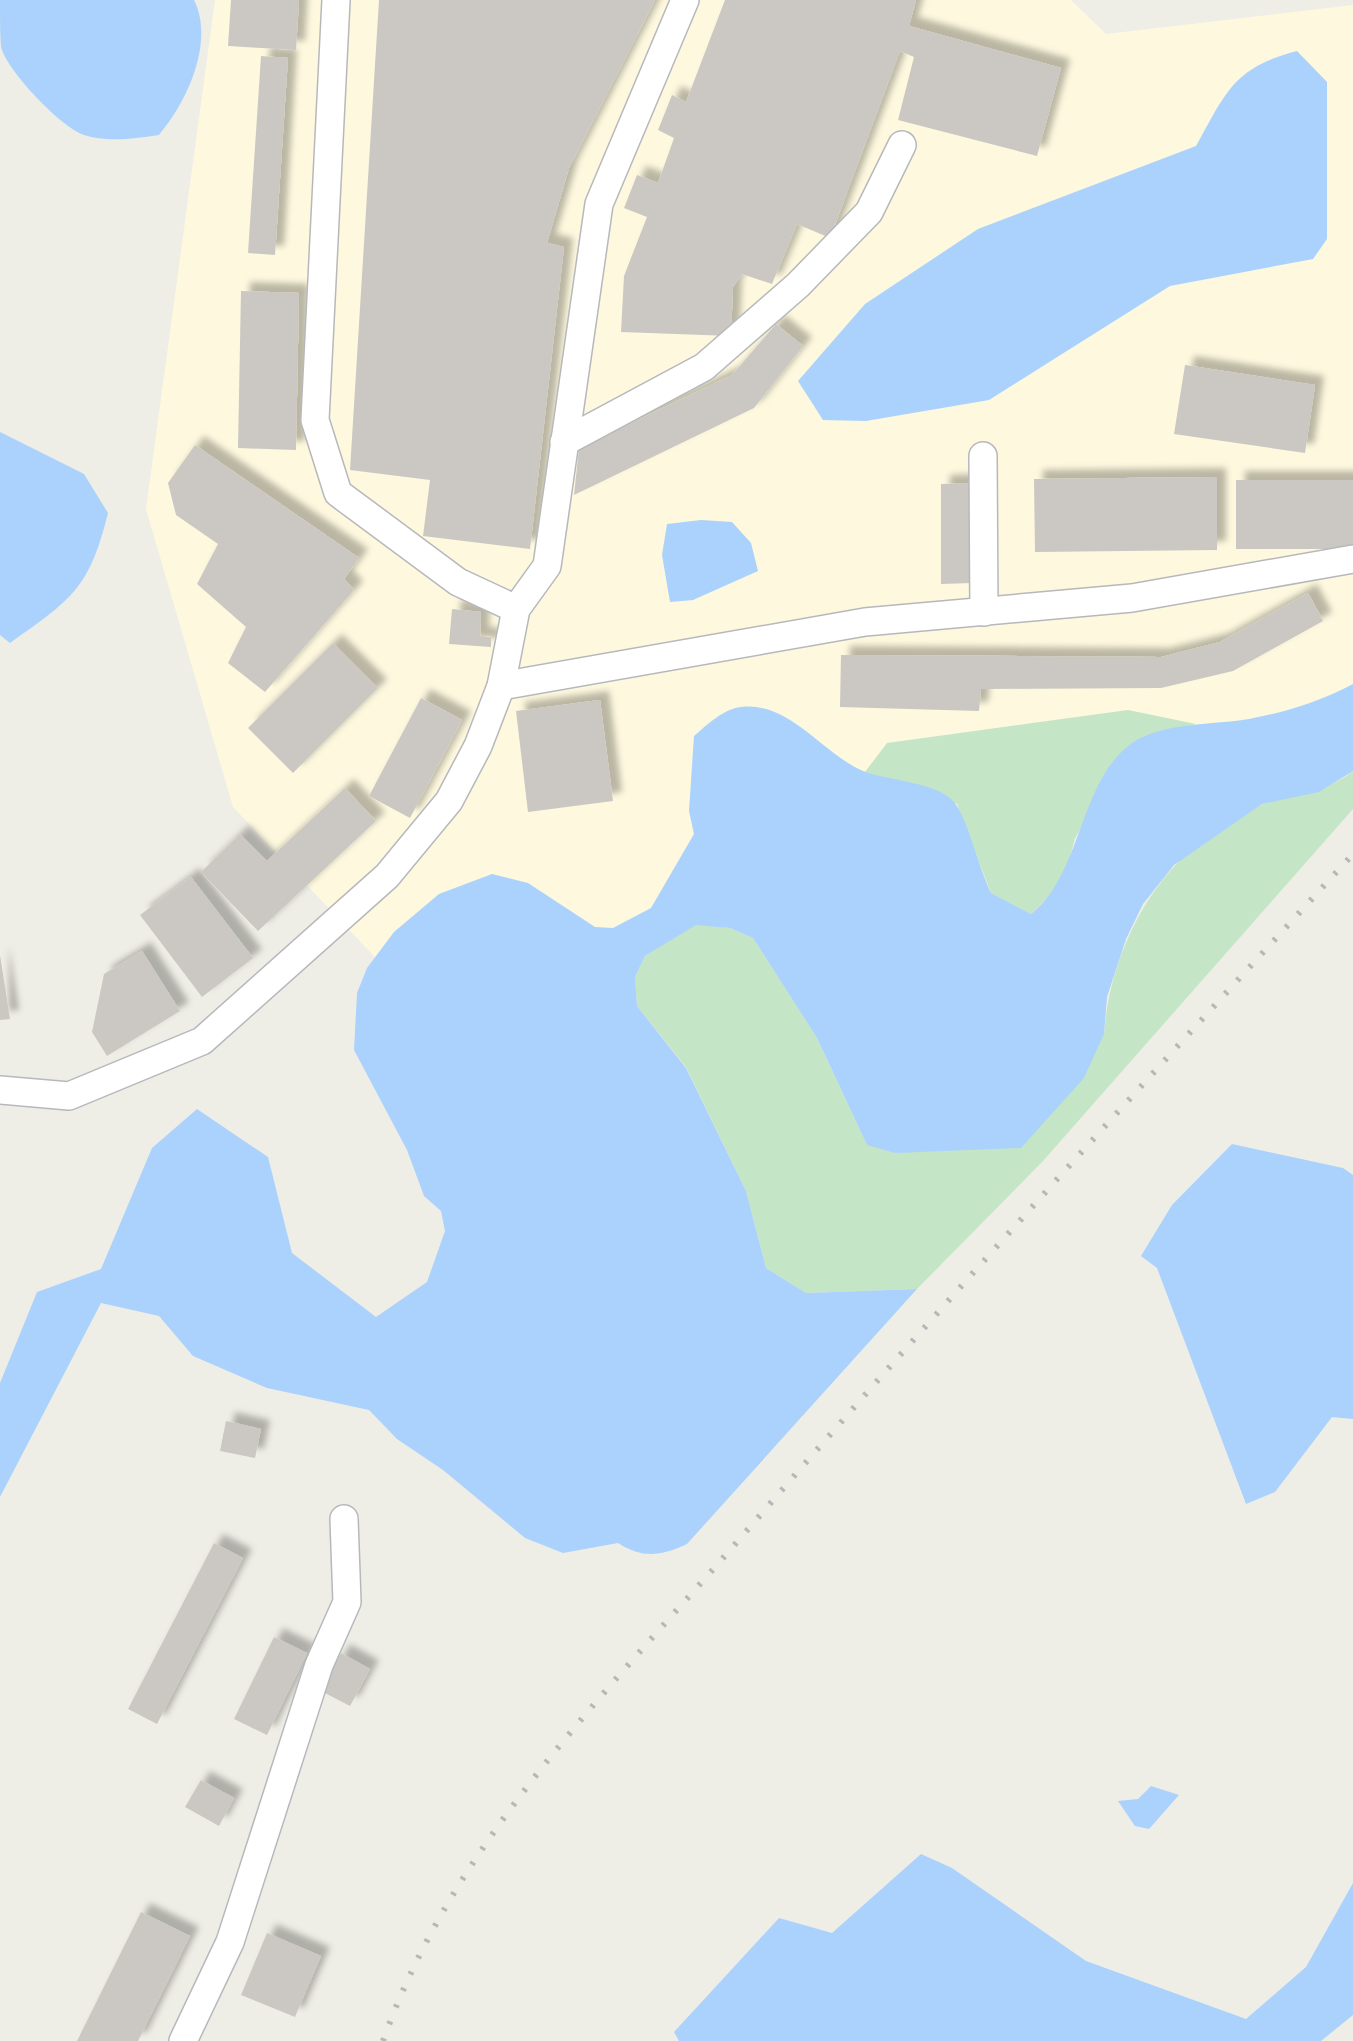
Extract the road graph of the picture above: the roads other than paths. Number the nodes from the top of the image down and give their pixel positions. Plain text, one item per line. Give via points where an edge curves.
1 (336, 0) edge
2 (686, 0) edge
3 (902, 145) dead end
4 (564, 442) junction
5 (983, 456) dead end
6 (1353, 559) edge
7 (516, 609) junction
8 (984, 612) junction
9 (502, 686) junction
10 (0, 1090) edge
11 (344, 1519) dead end
12 (183, 2041) edge

1 - 7 street via 315,420 338,493 458,582
2 - 4 street via 599,203
3 - 4 street via 869,212 704,367
4 - 7 street via 547,566
5 - 8 street
6 - 8 street via 1132,598
7 - 9 street
8 - 9 street via 865,622
9 - 10 street via 449,801 387,876 202,1041 70,1096
11 - 12 street via 347,1602 230,1942

